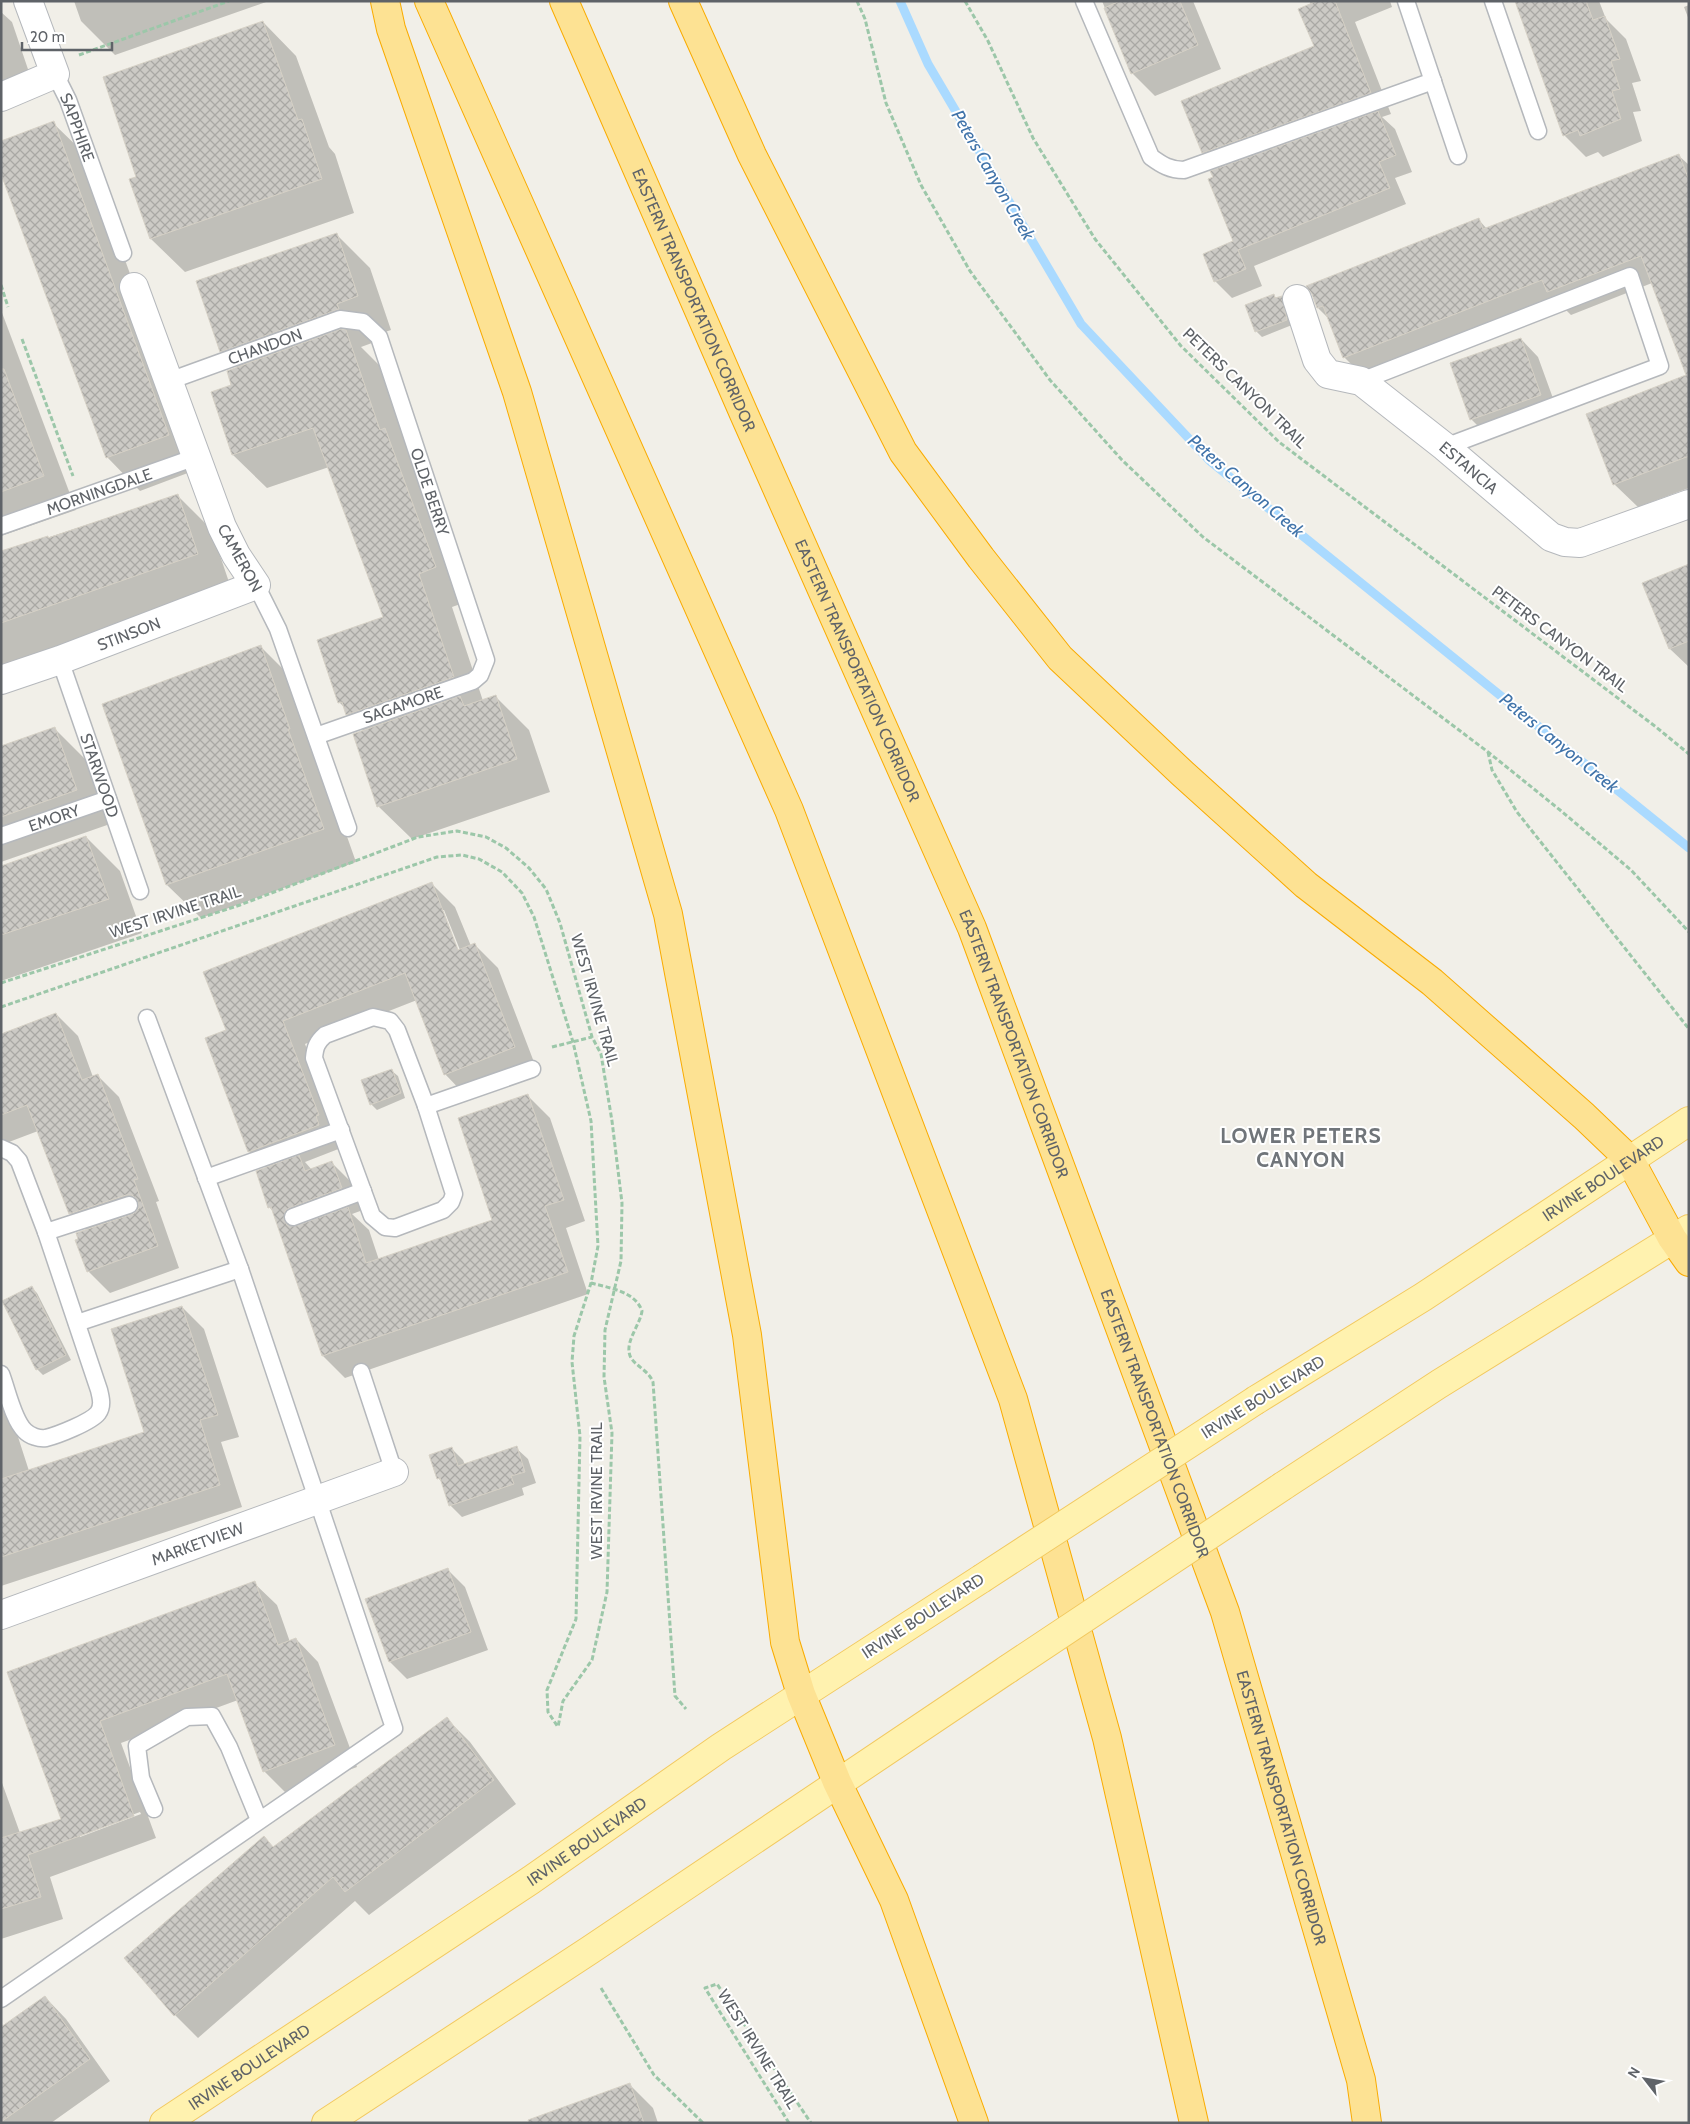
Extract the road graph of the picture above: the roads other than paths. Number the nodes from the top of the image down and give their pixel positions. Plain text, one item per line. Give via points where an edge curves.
1 (28, 1) edge
2 (385, 1) edge
3 (429, 1) edge
4 (564, 1) edge
5 (683, 1) edge
6 (1084, 1) edge
7 (1406, 1) edge
8 (1493, 1) edge
9 (65, 66) junction
10 (1433, 81) junction
11 (1, 97) edge
12 (1538, 131) dead end
13 (1458, 156) dead end
14 (123, 253) dead end
15 (134, 287) dead end
16 (1298, 299) dead end
17 (363, 322) joint
18 (1361, 380) junction
19 (169, 381) junction
20 (1445, 447) junction
21 (196, 457) junction
22 (1689, 504) edge
23 (1, 526) edge
24 (256, 585) junction
25 (60, 660) junction
26 (484, 667) joint
27 (1, 680) edge
28 (316, 736) junction
29 (108, 799) junction
30 (348, 828) dead end
31 (1, 836) edge
32 (140, 891) dead end
33 (148, 1018) dead end
34 (532, 1069) dead end
35 (426, 1106) junction
36 (1689, 1121) edge
37 (341, 1130) junction
38 (1, 1148) edge
39 (1630, 1160) junction
40 (206, 1178) junction
41 (363, 1191) junction
42 (129, 1205) dead end
43 (293, 1217) dead end
44 (46, 1232) junction
45 (1680, 1233) edge
46 (1689, 1262) edge
47 (240, 1269) junction
48 (77, 1323) junction
49 (360, 1372) dead end
50 (1, 1374) edge
51 (394, 1472) joint
52 (317, 1500) junction
53 (1, 1615) edge
54 (801, 1694) junction
55 (837, 1782) junction
56 (154, 1809) dead end
57 (259, 1820) junction
58 (1, 1999) edge
59 (164, 2123) edge
60 (326, 2123) edge
61 (974, 2123) edge
62 (1194, 2123) edge
63 (1367, 2123) edge

1 - 9 street, SAPPHIRE
2 - 54 highway via 391,28 517,392 668,914 747,1334 785,1642
3 - 62 highway via 789,810 1013,1399 1107,1738
4 - 63 highway, EASTERN TRANSPORTATION CORRIDOR via 972,928 1225,1612 1361,2080
5 - 39 highway via 752,155 904,452 981,558 1060,658 1306,885 1432,982 1560,1093
6 - 10 lane via 1151,157 1174,170 1184,170
7 - 10 lane
8 - 12 lane
9 - 11 street
9 - 14 lane, SAPPHIRE via 68,100
10 - 13 lane
15 - 19 street, CAMERON
16 - 18 street, ESTANCIA via 1317,360 1328,374
17 - 19 lane, CHANDON via 340,319
17 - 26 lane, OLDE BERRY via 379,337 484,651
18 - 20 street, ESTANCIA
18 - 20 lane via 1630,276 1660,366
19 - 21 street, CAMERON
20 - 22 street, ESTANCIA via 1551,537 1565,542 1580,543
21 - 23 lane, MORNINGDALE
21 - 24 street, CAMERON via 222,528
24 - 25 street, STINSON
24 - 28 lane, CAMERON via 278,629
25 - 27 street, STINSON
25 - 29 lane, STARWOOD
26 - 28 lane, SAGAMORE via 473,681
28 - 30 lane, CAMERON
29 - 31 lane, EMORY
29 - 32 lane, STARWOOD
33 - 40 lane
34 - 35 lane
35 - 37 lane via 397,1030 390,1021 373,1017 325,1035 314,1048 314,1058
35 - 41 lane via 453,1184 451,1202 443,1210 395,1228 385,1227 372,1216
36 - 39 main road, IRVINE BOULEVARD
37 - 40 lane
37 - 41 lane
38 - 44 lane via 19,1161
39 - 45 highway
39 - 54 main road, IRVINE BOULEVARD, bridge via 1423,1297 1256,1400
40 - 47 lane
41 - 43 lane
42 - 44 lane
44 - 48 lane
45 - 46 highway
45 - 55 main road, bridge via 1439,1384
47 - 48 lane
47 - 52 lane
48 - 50 lane via 102,1401 90,1420 45,1438 34,1437 19,1422
49 - 51 lane
51 - 52 street, MARKETVIEW
52 - 53 street, MARKETVIEW
52 - 57 lane via 394,1728
54 - 55 highway
54 - 59 main road, IRVINE BOULEVARD via 721,1746 531,1880
55 - 60 main road
55 - 61 highway via 894,1900
56 - 57 lane via 140,1778 137,1746 187,1717 212,1716 229,1747
57 - 58 lane

